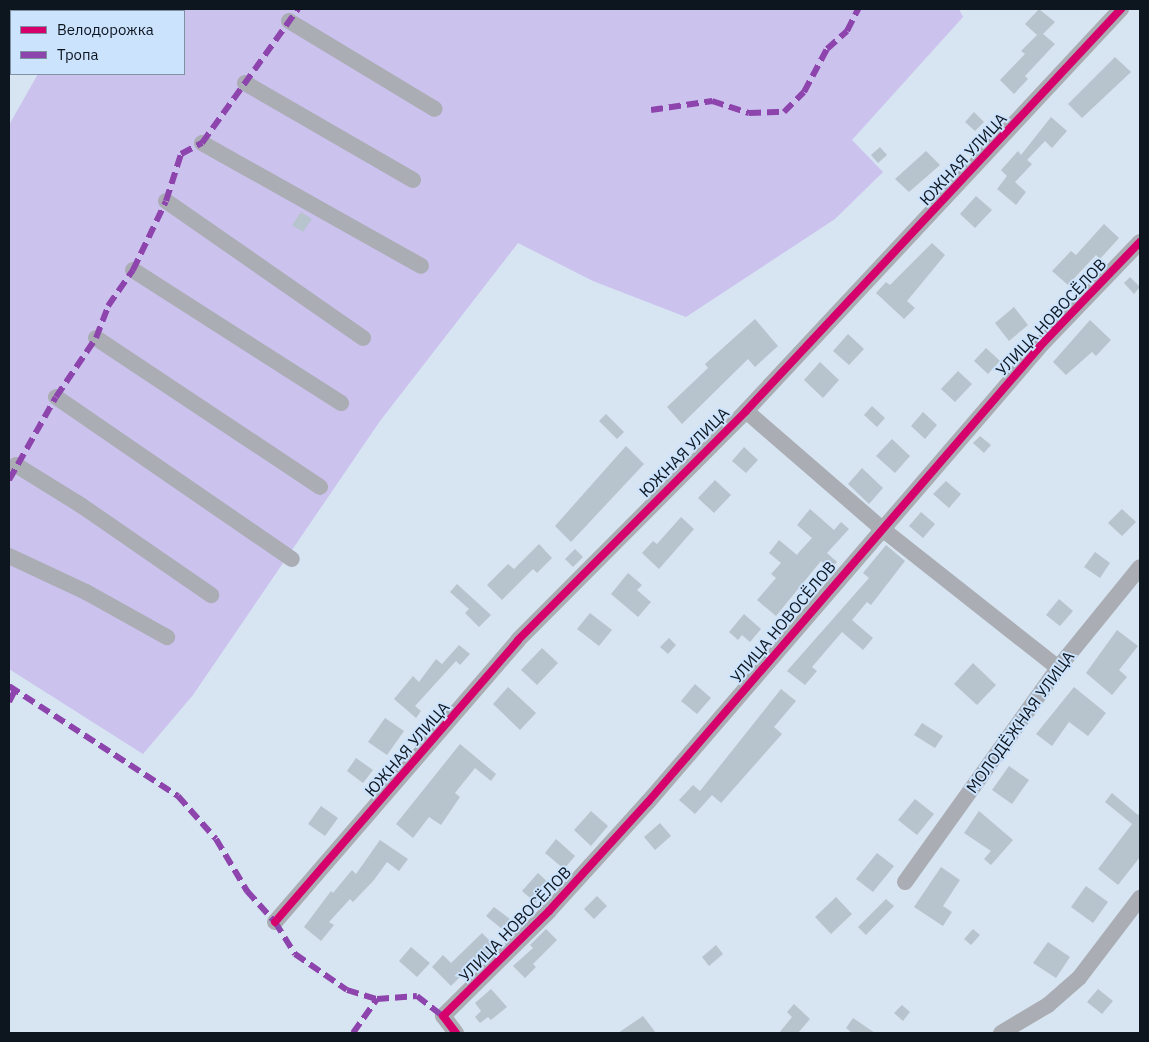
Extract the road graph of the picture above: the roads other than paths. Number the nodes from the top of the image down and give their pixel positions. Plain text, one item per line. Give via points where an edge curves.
1 (1121, 9) edge
2 (289, 21) dead end
3 (245, 83) dead end
4 (435, 109) dead end
5 (202, 143) dead end
6 (413, 180) dead end
7 (166, 201) dead end
8 (1140, 242) edge
9 (421, 266) dead end
10 (133, 270) dead end
11 (96, 338) dead end
12 (363, 338) dead end
13 (56, 397) dead end
14 (341, 402) dead end
15 (746, 410) junction
16 (16, 465) dead end
17 (320, 487) dead end
18 (881, 528) junction
19 (9, 556) edge
20 (292, 559) dead end
21 (1140, 567) edge
22 (211, 595) dead end
23 (167, 636) dead end
24 (1058, 668) junction
25 (906, 882) dead end
26 (1140, 898) edge
27 (275, 922) dead end
28 (456, 1033) edge
29 (1001, 1033) edge

1 - 15 street, ЮЖНАЯ УЛИЦА
2 - 4 street
3 - 6 street
5 - 9 street
7 - 12 street
8 - 18 street, УЛИЦА НОВОСЁЛОВ via 1043,343
10 - 14 street
11 - 17 street
13 - 20 street
15 - 18 street
15 - 27 street, ЮЖНАЯ УЛИЦА via 518,640
16 - 22 street
18 - 24 street
18 - 28 street, УЛИЦА НОВОСЁЛОВ via 648,802 549,910 443,1016
19 - 23 street via 86,592
21 - 24 street, МОЛОДЁЖНАЯ УЛИЦА
24 - 25 street, МОЛОДЁЖНАЯ УЛИЦА
26 - 29 street via 1079,978 1048,1005

